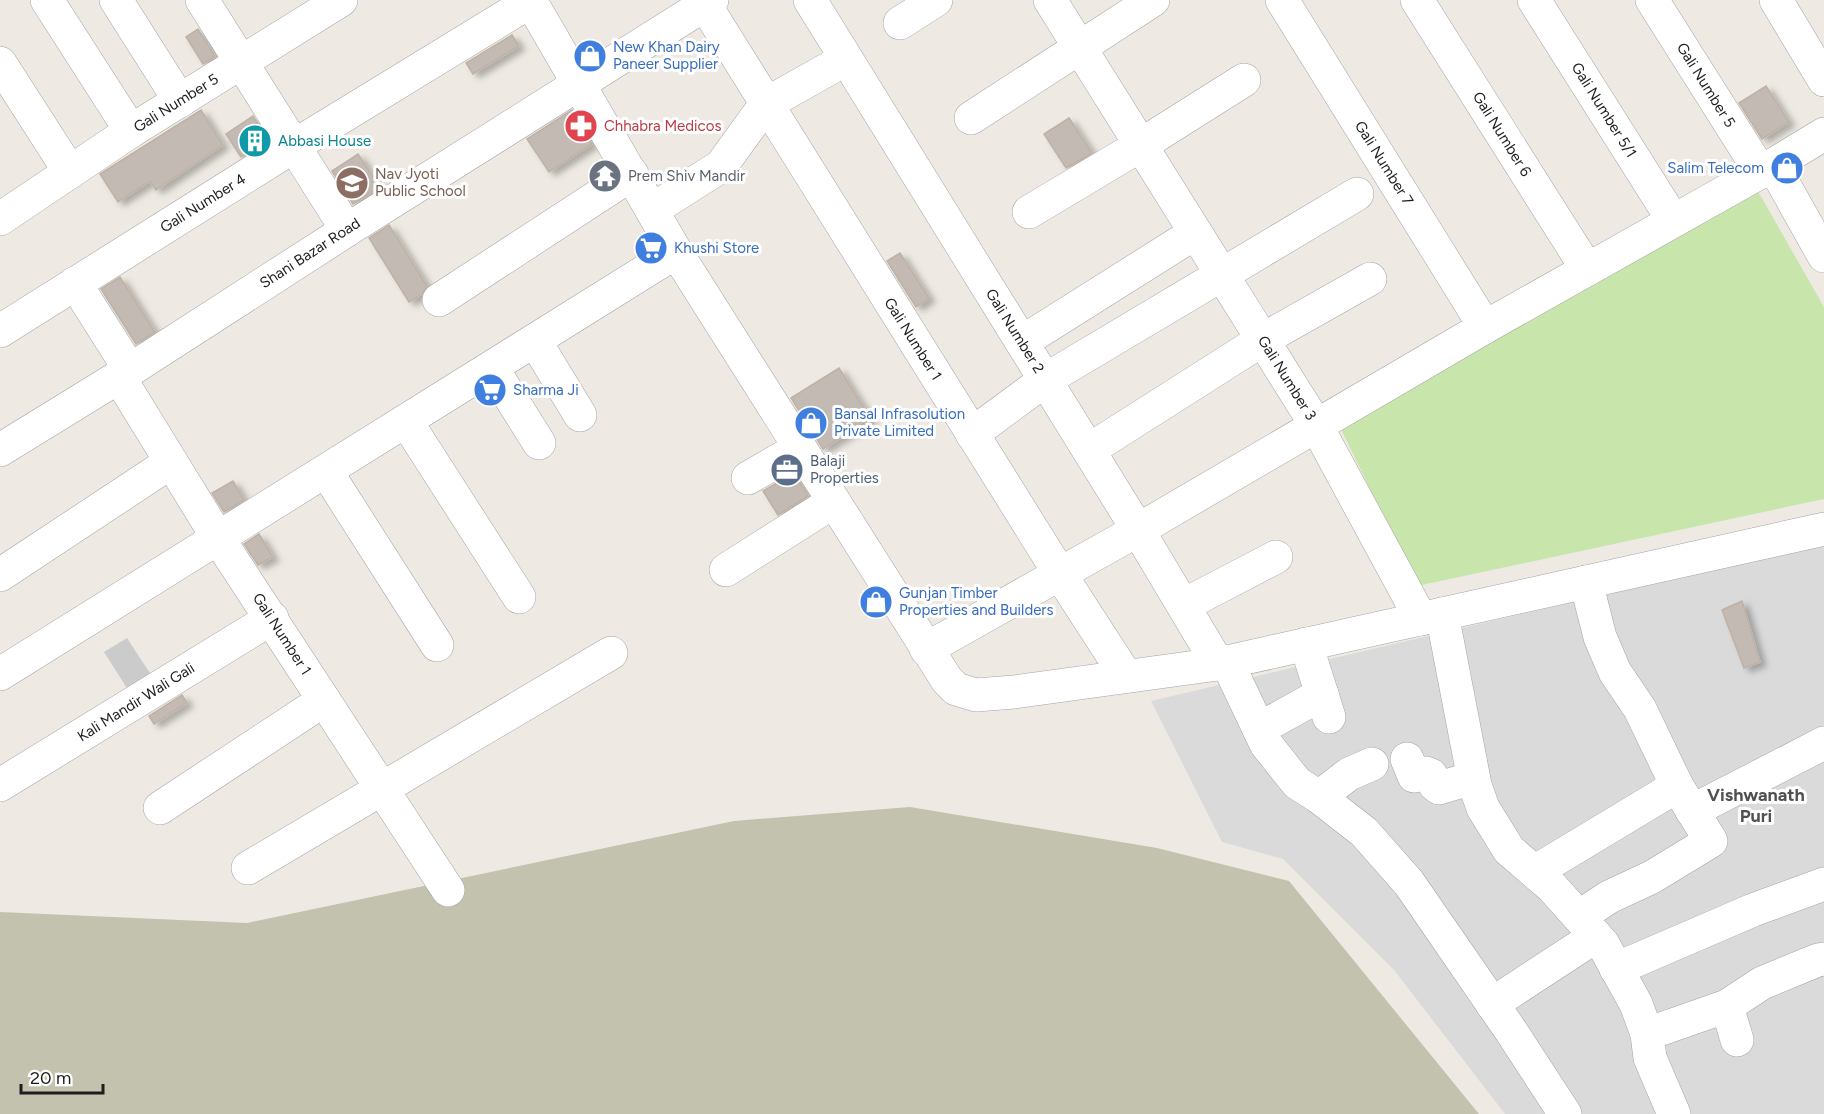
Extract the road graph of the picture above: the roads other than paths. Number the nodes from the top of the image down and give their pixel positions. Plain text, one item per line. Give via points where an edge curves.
1 (47, 0) edge
2 (116, 0) edge
3 (202, 0) edge
4 (341, 0) edge
5 (810, 0) edge
6 (936, 0) edge
7 (1050, 0) edge
8 (1153, 0) edge
9 (1282, 0) edge
10 (1418, 0) edge
11 (1534, 0) edge
12 (1652, 0) edge
13 (1776, 0) edge
14 (530, 1) edge
15 (706, 2) edge
16 (900, 23) dead end
17 (1079, 47) junction
18 (846, 59) junction
19 (242, 61) junction
20 (0, 63) edge
21 (1244, 80) dead end
22 (1824, 80) edge
23 (578, 83) junction
24 (180, 101) junction
25 (766, 104) junction
26 (971, 118) dead end
27 (131, 131) junction
28 (1824, 134) edge
29 (1141, 145) junction
30 (294, 146) junction
31 (1767, 168) junction
32 (70, 172) junction
33 (632, 174) junction
34 (1357, 194) dead end
35 (5, 205) edge
36 (652, 210) junction
37 (1029, 212) dead end
38 (1673, 220) junction
39 (347, 230) junction
40 (1196, 233) junction
41 (1821, 242) edge
42 (676, 252) junction
43 (1587, 269) junction
44 (1222, 274) junction
45 (1370, 279) dead end
46 (75, 283) junction
47 (439, 300) dead end
48 (1485, 327) junction
49 (0, 331) edge
50 (1262, 340) junction
51 (535, 341) junction
52 (1022, 342) junction
53 (492, 368) junction
54 (125, 373) junction
55 (1046, 380) junction
56 (580, 415) dead end
57 (406, 421) junction
58 (1316, 425) junction
59 (972, 434) junction
60 (539, 443) dead end
61 (800, 448) junction
62 (0, 450) edge
63 (1089, 450) junction
64 (171, 462) junction
65 (326, 471) junction
66 (748, 478) dead end
67 (833, 502) junction
68 (1824, 529) edge
69 (1138, 530) junction
70 (218, 537) junction
71 (1276, 558) dead end
72 (726, 570) dead end
73 (1060, 574) junction
74 (0, 575) edge
75 (1586, 582) junction
76 (519, 597) dead end
77 (1184, 605) junction
78 (1431, 616) junction
79 (272, 618) junction
80 (1306, 644) junction
81 (437, 645) dead end
82 (927, 649) junction
83 (610, 653) dead end
84 (1222, 663) junction
85 (0, 674) edge
86 (1126, 676) junction
87 (324, 700) junction
88 (1259, 729) junction
89 (1824, 743) edge
90 (1407, 759) dead end
91 (1372, 764) dead end
92 (1473, 778) junction
93 (0, 785) edge
94 (382, 788) junction
95 (1319, 797) junction
96 (1685, 799) junction
97 (160, 808) dead end
98 (248, 868) dead end
99 (1536, 871) junction
100 (1824, 884) edge
101 (448, 890) dead end
102 (1587, 927) junction
103 (1824, 959) edge
104 (1616, 969) junction
105 (1492, 1004) junction
106 (1727, 1006) junction
107 (1647, 1034) junction
108 (1737, 1040) dead end
109 (1564, 1114) edge
110 (1674, 1114) edge

1 - 27 street
2 - 24 street
3 - 19 street
4 - 19 street, Gali Number 5
5 - 18 street, Gali Number 2
6 - 16 street
7 - 17 street, Gali Number 3
8 - 17 street
9 - 48 street, Gali Number 7
10 - 43 street, Gali Number 6
11 - 38 street, Gali Number 5/1
12 - 31 street, Gali Number 5
13 - 22 street
14 - 23 street
14 - 30 street, Gali Number 4
15 - 23 street, Shani Bazar Road
15 - 25 street, Gali Number 1
17 - 26 street
17 - 29 street, Gali Number 3
18 - 25 street
18 - 52 street, Gali Number 2
19 - 24 street, Gali Number 5
19 - 30 street
20 - 32 street
21 - 29 street
23 - 33 street
23 - 39 street, Shani Bazar Road
24 - 27 street, Gali Number 5
25 - 36 street via 721,166
25 - 59 street, Gali Number 1
27 - 32 street, Gali Number 5
28 - 31 street
29 - 37 street
29 - 40 street, Gali Number 3
30 - 39 street
30 - 46 street, Gali Number 4
31 - 38 street
31 - 41 street, Gali Number 5
32 - 35 street, Gali Number 5
33 - 36 street
33 - 47 street
34 - 44 street
36 - 42 street
38 - 43 street
39 - 54 street, Shani Bazar Road
40 - 44 street, Gali Number 3
40 - 52 street
42 - 51 street
42 - 61 street
43 - 48 street
44 - 50 street, Gali Number 3
44 - 55 street
45 - 50 street
46 - 49 street, Gali Number 4
46 - 54 street, Gali Number 1
48 - 58 street
50 - 58 street, Gali Number 3
50 - 63 street
51 - 53 street
51 - 56 street
52 - 55 street, Gali Number 2
53 - 57 street
53 - 60 street
54 - 62 street, Shani Bazar Road
54 - 64 street, Gali Number 1
55 - 59 street
55 - 63 street, Gali Number 2
57 - 65 street
57 - 76 street
58 - 69 street
58 - 78 street, Gali Number 3
59 - 73 street, Gali Number 1
61 - 66 street
61 - 67 street
63 - 69 street, Gali Number 2
64 - 70 street, Gali Number 1
64 - 74 street
65 - 70 street
65 - 81 street
67 - 72 street
67 - 82 street
68 - 75 street
69 - 73 street
69 - 77 street, Gali Number 2
70 - 79 street, Gali Number 1
70 - 85 street
71 - 77 street
73 - 82 street
73 - 86 street, Gali Number 1
75 - 78 street
75 - 96 street via 1600,637 1615,672 1640,709
77 - 84 street, Gali Number 2
78 - 80 street
78 - 92 street, Gali Number 3 via 1450,712
79 - 87 street, Gali Number 1
79 - 93 street, Kali Mandir Wali Gali
80 - 84 street
80 - 88 street via 1326,706
82 - 86 street via 946,680 956,689 976,695
83 - 94 street
84 - 86 street
84 - 88 street, Gali Number 2
87 - 94 street, Gali Number 1
87 - 97 street
88 - 95 street, Gali Number 2 via 1297,783
89 - 96 street
90 - 92 street via 1414,776 1431,775 1439,788
91 - 95 street via 1349,774
92 - 99 street, Gali Number 3 via 1483,808 1500,838
94 - 98 street
94 - 101 street, Gali Number 1
95 - 105 street, Gali Number 2 via 1364,832 1409,883
96 - 99 street
96 - 102 street via 1711,841 1652,877 1609,897
99 - 102 street, Gali Number 3
100 - 104 street
102 - 104 street, Gali Number 3 via 1603,944
102 - 105 street
103 - 106 street via 1762,983
104 - 107 street, Gali Number 3
105 - 109 street, Gali Number 2
106 - 107 street
106 - 108 street
107 - 110 street, Gali Number 3 via 1650,1058

